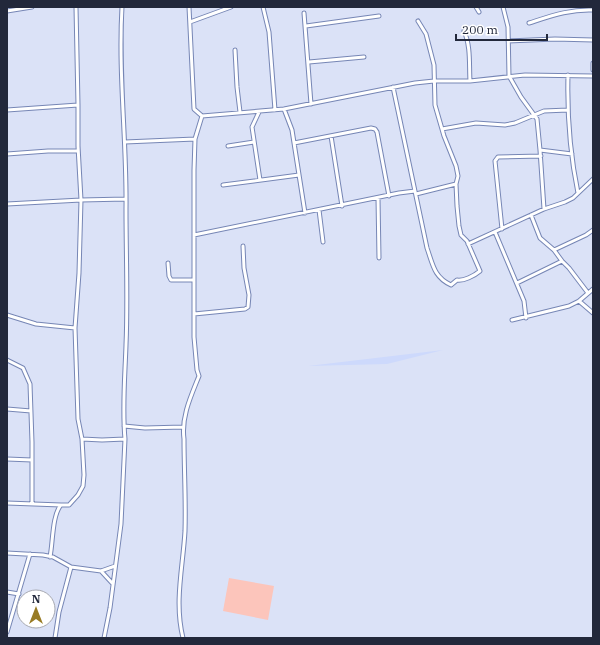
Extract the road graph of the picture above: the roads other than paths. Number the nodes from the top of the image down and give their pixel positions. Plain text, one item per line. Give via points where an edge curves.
1 (32, 7) edge
2 (76, 7) edge
3 (122, 7) edge
4 (189, 7) edge
5 (231, 7) edge
6 (263, 7) edge
7 (476, 7) edge
8 (503, 7) edge
9 (593, 10) edge
10 (7, 11) edge
11 (479, 12) dead end
12 (304, 13) dead end
13 (379, 16) dead end
14 (418, 21) dead end
15 (190, 22) junction
16 (529, 23) dead end
17 (306, 26) junction
18 (464, 31) dead end
19 (593, 40) edge
20 (508, 41) junction
21 (235, 50) dead end
22 (364, 56) dead end
23 (308, 62) junction
24 (593, 63) edge
25 (593, 70) edge
26 (568, 75) junction
27 (508, 76) junction
28 (593, 76) edge
29 (434, 81) junction
30 (470, 81) junction
31 (393, 87) junction
32 (311, 104) junction
33 (78, 105) junction
34 (284, 109) junction
35 (7, 110) edge
36 (275, 110) junction
37 (568, 110) junction
38 (240, 112) junction
39 (259, 112) junction
40 (535, 115) junction
41 (202, 116) junction
42 (442, 129) junction
43 (331, 136) junction
44 (195, 139) junction
45 (125, 142) junction
46 (254, 142) junction
47 (294, 143) junction
48 (228, 146) dead end
49 (540, 150) junction
50 (78, 151) junction
51 (7, 154) edge
52 (572, 154) junction
53 (541, 156) junction
54 (299, 175) junction
55 (260, 180) junction
56 (593, 180) edge
57 (456, 184) junction
58 (223, 185) dead end
59 (416, 192) junction
60 (578, 193) junction
61 (389, 196) junction
62 (378, 198) junction
63 (126, 199) junction
64 (81, 200) junction
65 (7, 204) edge
66 (342, 206) junction
67 (544, 209) junction
68 (319, 210) junction
69 (305, 213) junction
70 (531, 215) junction
71 (502, 229) junction
72 (593, 230) edge
73 (495, 232) junction
74 (194, 235) junction
75 (323, 242) dead end
76 (468, 244) junction
77 (243, 246) dead end
78 (554, 250) junction
79 (379, 258) dead end
80 (562, 261) junction
81 (168, 263) dead end
82 (194, 280) junction
83 (517, 283) junction
84 (593, 289) edge
85 (588, 293) junction
86 (579, 301) junction
87 (593, 313) edge
88 (194, 314) junction
89 (7, 315) edge
90 (526, 318) junction
91 (512, 320) dead end
92 (75, 328) junction
93 (7, 360) edge
94 (7, 409) edge
95 (32, 411) junction
96 (124, 426) junction
97 (183, 427) junction
98 (82, 439) junction
99 (125, 439) junction
100 (7, 459) edge
101 (32, 460) junction
102 (7, 503) edge
103 (32, 503) junction
104 (61, 505) junction
105 (7, 553) edge
106 (30, 554) junction
107 (50, 557) junction
108 (115, 566) junction
109 (71, 567) junction
110 (100, 571) junction
111 (114, 584) junction
112 (20, 589) edge
113 (16, 604) edge
114 (7, 632) edge
115 (55, 638) edge
116 (104, 638) edge
117 (183, 638) edge

1 - 10 street
2 - 33 street
3 - 45 street
4 - 15 street
5 - 15 street
6 - 36 street via 269,32
7 - 11 street
8 - 20 street via 508,27
9 - 16 street via 565,12
12 - 17 street
13 - 17 street
14 - 29 street via 428,41 434,65
15 - 41 street via 194,109
17 - 23 street
18 - 30 street via 467,37
19 - 20 street
20 - 27 street
21 - 38 street
22 - 23 street
23 - 32 street
24 - 25 street
26 - 27 street
26 - 28 street
26 - 37 street
27 - 30 street
27 - 40 street
29 - 30 street
29 - 31 street
29 - 42 street via 435,105
31 - 32 street
31 - 59 street
32 - 34 street
33 - 35 street
33 - 50 street
34 - 36 street
34 - 47 street
36 - 39 street
37 - 40 street via 544,111
37 - 52 street
38 - 39 street
38 - 41 street
39 - 46 street via 252,127
40 - 42 street via 505,125 476,123
40 - 49 street
41 - 44 street
42 - 57 street via 456,166
43 - 47 street
43 - 61 street via 375,129
43 - 66 street
44 - 45 street
44 - 74 street
45 - 63 street
46 - 48 street
46 - 55 street
47 - 54 street
49 - 52 street
49 - 53 street
50 - 51 street
50 - 64 street
52 - 60 street
53 - 67 street
53 - 71 street via 496,159
54 - 55 street
54 - 69 street
55 - 58 street
56 - 60 street
57 - 59 street
57 - 76 street via 459,226 461,235
59 - 61 street
59 - 76 street via 427,248 434,270 443,281 451,285 480,271
60 - 67 street via 565,202
61 - 62 street
62 - 66 street
62 - 79 street
63 - 64 street
63 - 96 street
64 - 65 street
64 - 92 street
66 - 68 street
67 - 70 street
68 - 69 street
68 - 75 street
69 - 74 street
70 - 71 street
70 - 78 street via 540,238
71 - 73 street
72 - 78 street
73 - 76 street
73 - 83 street
74 - 82 street
77 - 88 street via 248,307
78 - 80 street
80 - 83 street
80 - 85 street
81 - 82 street via 171,280
82 - 88 street
83 - 90 street via 524,301
84 - 85 street
85 - 86 street
86 - 87 street
86 - 90 street
88 - 97 street via 195,359 199,376
89 - 92 street via 36,324
90 - 91 street
92 - 98 street via 78,419
93 - 95 street via 23,368 28,377
94 - 95 street
95 - 101 street
96 - 97 street
96 - 99 street
97 - 117 street via 185,530 179,583 179,615
98 - 99 street
98 - 104 street via 82,486 69,505
99 - 108 street via 121,524
100 - 101 street
101 - 103 street
102 - 103 street
103 - 104 street
104 - 107 street via 55,516
105 - 106 street
106 - 107 street
106 - 112 street
107 - 109 street
108 - 110 street
108 - 111 street
109 - 110 street
109 - 115 street
110 - 111 street
111 - 116 street
113 - 114 street

